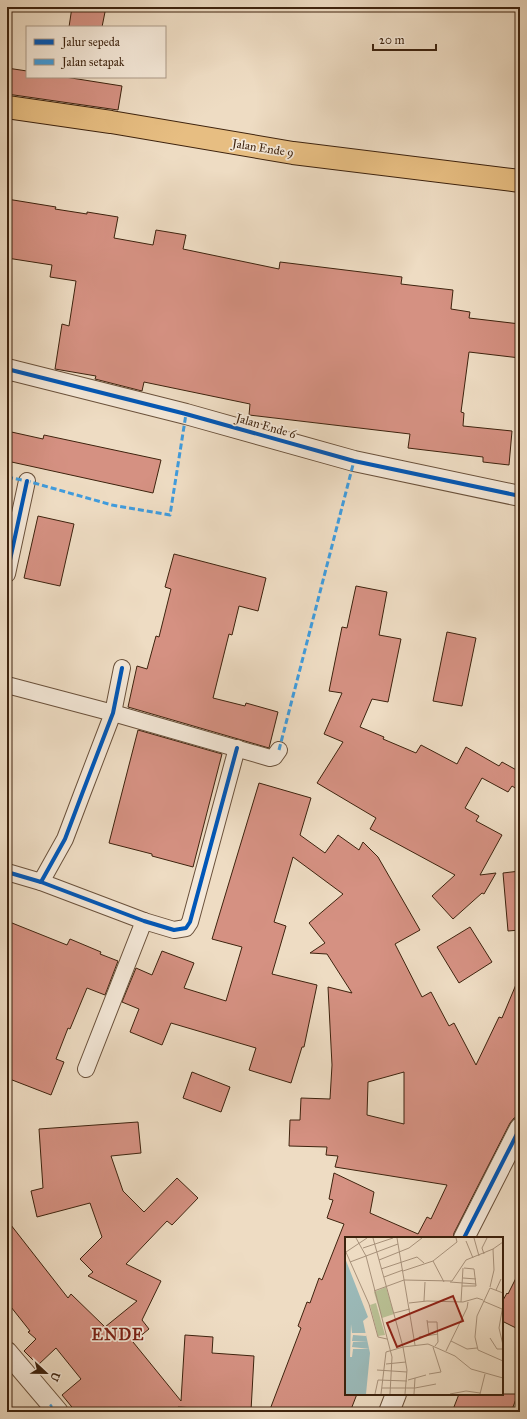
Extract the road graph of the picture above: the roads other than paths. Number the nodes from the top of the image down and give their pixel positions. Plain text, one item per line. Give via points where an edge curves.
1 (7, 107) edge
2 (520, 180) edge
3 (7, 369) edge
4 (27, 481) dead end
5 (520, 496) edge
6 (7, 574) edge
7 (122, 668) dead end
8 (7, 684) edge
9 (113, 713) junction
10 (237, 748) junction
11 (279, 750) dead end
12 (7, 872) edge
13 (41, 882) junction
14 (144, 921) junction
15 (86, 1069) dead end
16 (520, 1128) edge
17 (465, 1237) edge
18 (7, 1352) edge
19 (396, 1395) edge
20 (58, 1412) edge
21 (389, 1412) edge

1 - 2 highway, Jalan Ende 9 via 293,153
3 - 5 street, Jalan Ende 6 via 186,414 354,461
4 - 6 street
7 - 9 street
8 - 9 street
9 - 10 street
9 - 13 street via 65,839
10 - 11 street via 270,758
10 - 14 street via 190,922 186,928 174,930
12 - 13 street
13 - 14 street
14 - 15 street
16 - 17 street
18 - 20 street
19 - 21 street

